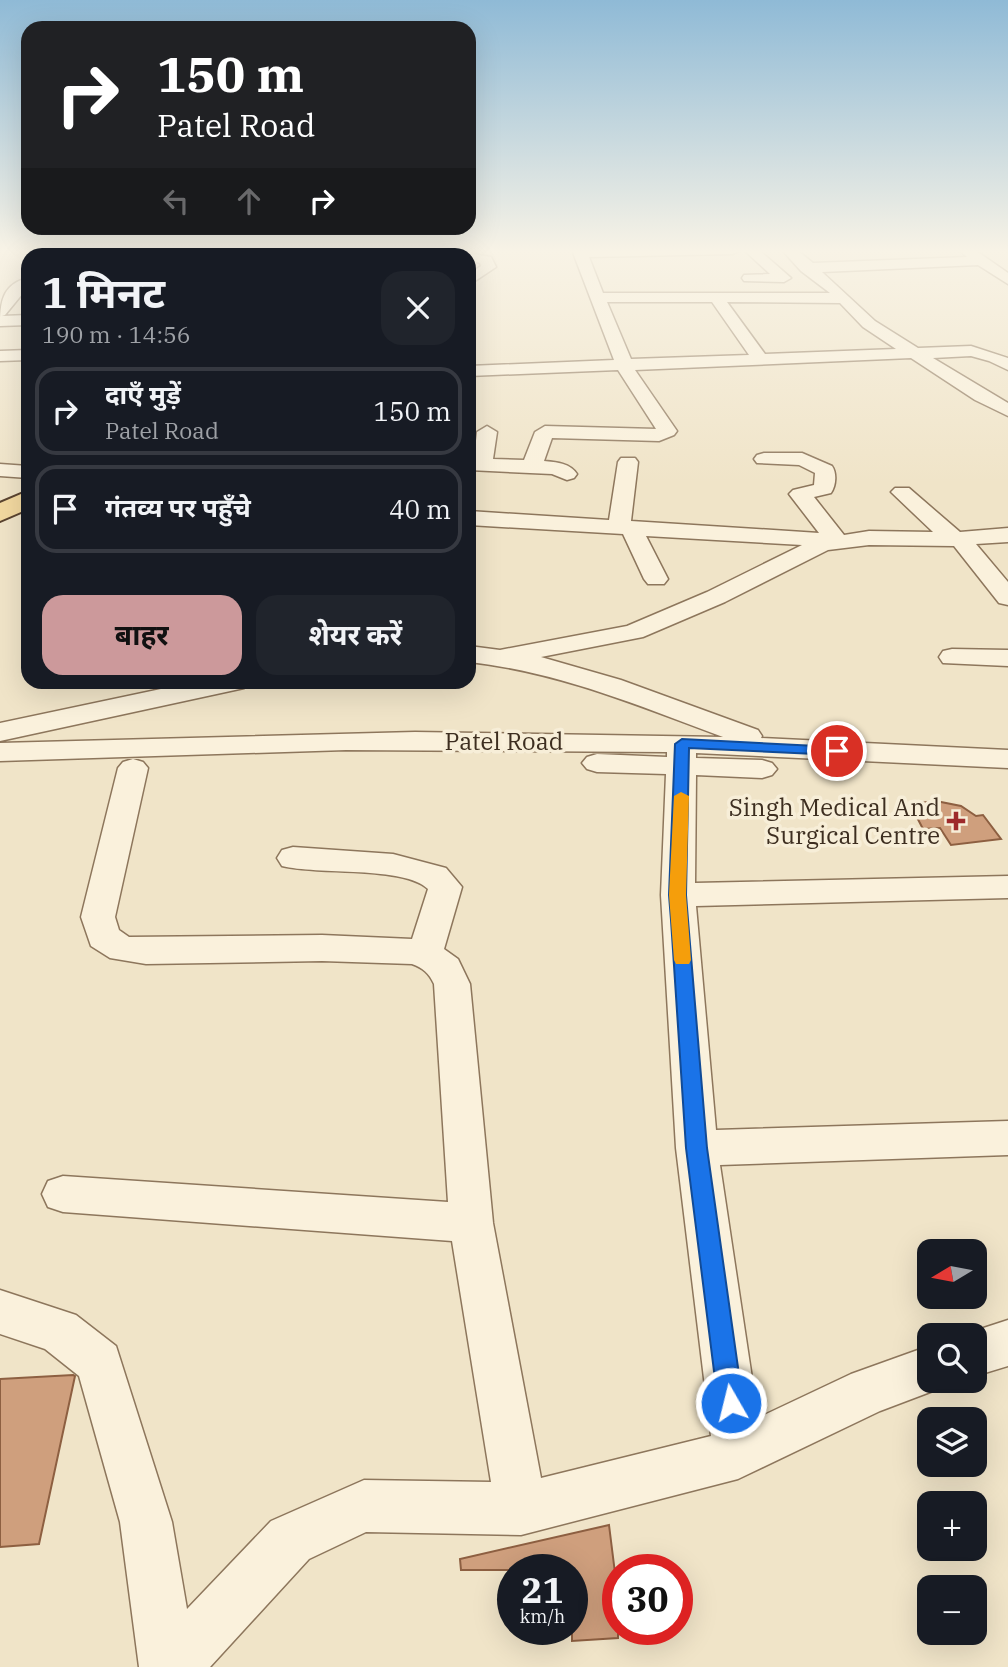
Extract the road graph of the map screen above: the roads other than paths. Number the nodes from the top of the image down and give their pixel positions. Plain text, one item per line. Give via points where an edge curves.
1 (609, 328) edge
2 (738, 328) edge
3 (875, 328) edge
4 (0, 350) edge
5 (21, 350) edge
6 (911, 352) junction
7 (21, 355) edge
8 (0, 356) edge
9 (761, 360) junction
10 (1008, 365) edge
11 (625, 367) junction
12 (476, 371) edge
13 (1008, 410) edge
14 (487, 432) dead end
15 (764, 459) dead end
16 (628, 462) dead end
17 (476, 463) edge
18 (476, 465) edge
19 (532, 467) junction
20 (0, 470) edge
21 (21, 472) edge
22 (568, 474) dead end
23 (902, 492) dead end
24 (21, 502) edge
25 (0, 513) edge
26 (21, 518) edge
27 (476, 518) edge
28 (0, 528) edge
29 (625, 528) junction
30 (1008, 536) edge
31 (957, 539) junction
32 (837, 541) junction
33 (656, 579) dead end
34 (1008, 598) edge
35 (476, 654) edge
36 (506, 656) junction
37 (952, 657) dead end
38 (1008, 657) edge
39 (202, 689) edge
40 (0, 732) edge
41 (783, 748) junction
42 (0, 752) edge
43 (682, 755) junction
44 (1008, 759) edge
45 (133, 768) junction
46 (0, 773) edge
47 (1008, 779) edge
48 (293, 858) dead end
49 (1008, 887) edge
50 (678, 895) junction
51 (425, 956) junction
52 (1008, 1138) edge
53 (696, 1148) junction
54 (63, 1195) dead end
55 (471, 1223) junction
56 (0, 1312) edge
57 (1008, 1343) edge
58 (987, 1349) edge
59 (917, 1373) edge
60 (738, 1454) junction
61 (521, 1509) junction
62 (170, 1667) edge

1 - 11 street
2 - 9 street
3 - 6 street
4 - 5 street
6 - 9 street
6 - 10 street via 981,352
6 - 13 street
7 - 8 street
9 - 11 street
11 - 12 street
11 - 19 street via 665,434 550,431 543,435
14 - 17 street
15 - 32 street via 803,459 825,470 824,489 800,494
16 - 29 street
18 - 19 street
19 - 22 street via 556,468
20 - 21 street
23 - 31 street
24 - 25 main road
26 - 28 main road
27 - 29 street
29 - 32 street
29 - 33 street
30 - 31 street
31 - 32 street
31 - 34 street
32 - 36 street via 634,632
35 - 36 street
36 - 41 street via 570,671
37 - 38 street
39 - 40 street
41 - 43 street, Patel Road
41 - 44 street, Patel Road
42 - 43 street, Patel Road via 390,740
43 - 45 street, Patel Road
43 - 47 street, Patel Road
43 - 50 street
45 - 46 street, Patel Road
45 - 51 street via 98,918 103,937 122,949 146,951 322,948
48 - 51 street via 393,865 434,876 444,887
49 - 50 street
50 - 53 street
51 - 55 street via 445,968 452,985
52 - 53 street
53 - 60 street
54 - 55 street
55 - 61 street
56 - 62 street via 59,1331 99,1362 146,1522
57 - 58 street
59 - 60 street via 868,1391
60 - 61 street
61 - 62 street via 364,1506 290,1540

